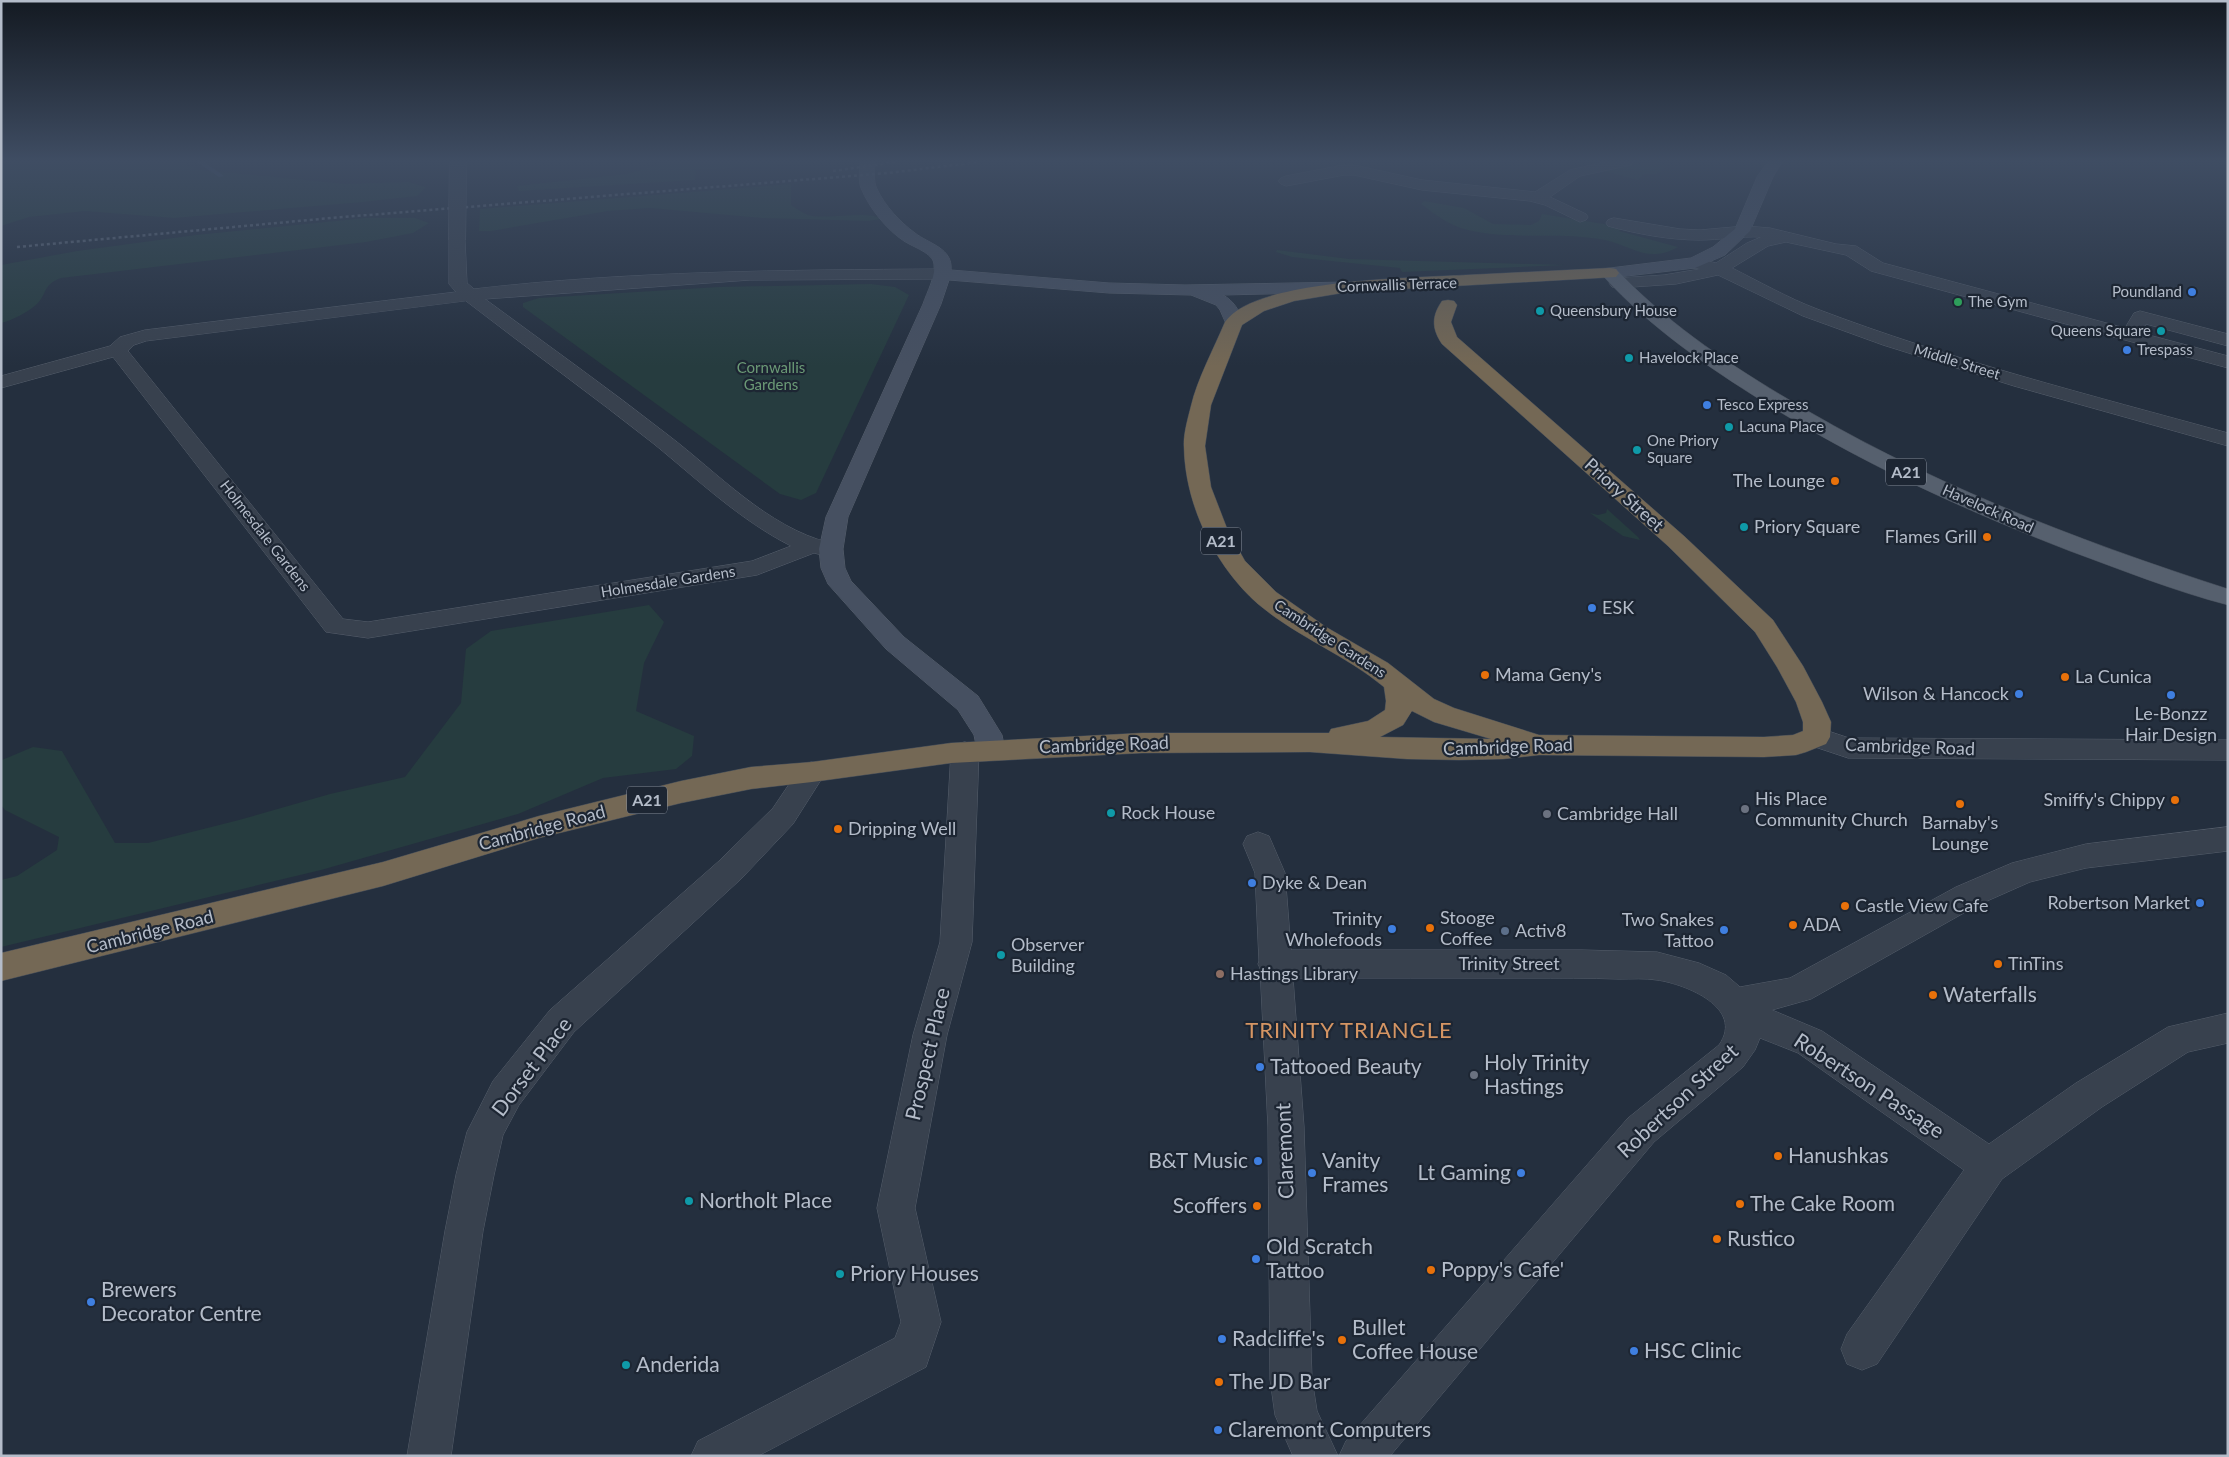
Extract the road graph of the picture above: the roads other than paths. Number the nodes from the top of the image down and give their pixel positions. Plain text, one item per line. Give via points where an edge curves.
1 (458, 230) edge
2 (901, 230) edge
3 (1652, 230) edge
4 (1742, 231) junction
5 (1700, 235) junction
6 (1790, 238) junction
7 (1729, 243) junction
8 (1695, 263) junction
9 (1719, 269) junction
10 (942, 274) junction
11 (1614, 278) junction
12 (1409, 284) junction
13 (1348, 288) junction
14 (1185, 290) junction
15 (469, 294) junction
16 (1448, 305) junction
17 (1234, 322) junction
18 (2130, 336) junction
19 (2228, 340) edge
20 (117, 350) junction
21 (2228, 362) edge
22 (1, 382) edge
23 (2228, 440) edge
24 (820, 548) junction
25 (2228, 598) edge
26 (1397, 684) junction
27 (1816, 737) junction
28 (1310, 742) junction
29 (1539, 745) junction
30 (2228, 750) edge
31 (978, 751) junction
32 (812, 772) junction
33 (2228, 839) edge
34 (1258, 844) dead end
35 (1274, 964) junction
36 (1, 967) edge
37 (1739, 1012) junction
38 (2228, 1028) edge
39 (1989, 1166) junction
40 (1862, 1349) dead end
41 (429, 1456) edge
42 (713, 1456) edge
43 (1316, 1456) edge
44 (1361, 1456) edge

1 - 15 street, bridge via 458,284
2 - 10 street via 939,256 943,262
3 - 5 street
4 - 5 street
4 - 6 street
4 - 7 street
5 - 7 street
6 - 9 street via 1758,242
6 - 18 street via 1850,250 1877,267
7 - 8 street
8 - 9 street, Middle Street
8 - 11 street
9 - 11 street via 1690,276
9 - 23 street, Middle Street via 1809,312 1890,341 2021,382
10 - 14 street, Cornwallis Terrace via 1109,288
10 - 15 street via 750,275
10 - 24 street via 932,304 837,517
11 - 12 highway, Cornwallis Terrace
11 - 16 highway, Cornwallis Terrace via 1484,292 1463,296
11 - 25 main road, Havelock Road / A21 via 1637,303 1697,351 1794,414 1858,449 2017,523
12 - 13 highway, Cornwallis Terrace
12 - 16 highway
13 - 14 street, Cornwallis Terrace
13 - 17 highway via 1291,296 1258,307
14 - 17 street, Cornwallis Terrace via 1222,301 1230,308
15 - 20 street via 145,336 127,341
15 - 24 street via 734,499 784,533
16 - 27 highway, Priory Street via 1441,320 1450,340 1676,541 1764,626 1809,702 1817,722
17 - 26 highway, Cambridge Gardens / A21 via 1201,405 1194,446 1200,487 1216,531 1235,565 1268,598
18 - 19 street via 2140,317
18 - 21 street
20 - 22 street
20 - 24 street, Holmesdale Gardens via 335,626 368,630 757,568
24 - 31 street via 840,584 895,643 968,703 984,728
26 - 28 highway, Cambridge Gardens / A21 via 1400,706 1394,720 1372,730
26 - 29 highway, Cambridge Gardens / A21 via 1424,706 1444,715
27 - 29 highway, Cambridge Road / A21 via 1796,745 1764,748
27 - 30 street, Cambridge Road via 1848,748
28 - 29 highway, Cambridge Road / A21 via 1416,750 1503,749
28 - 31 highway, Cambridge Road / A21 via 1142,743
31 - 32 highway, Cambridge Road / A21
31 - 42 street, Prospect Place via 956,942 930,1035 896,1208 921,1322 911,1352
32 - 36 highway, Cambridge Road / A21 via 751,778 682,792 539,827 383,874
32 - 41 street, Dorset Place via 783,816 730,870 562,1021 506,1093 485,1132 474,1175
33 - 37 street via 2086,856 2023,872 1967,896 1799,988
34 - 35 street, Claremont via 1270,873
35 - 37 street, Trinity Street via 1657,966 1687,973 1714,985
35 - 43 street, Claremont via 1286,1127 1291,1379 1296,1414
37 - 39 street, Robertson Passage via 1810,1042
37 - 44 street, Robertson Street via 1743,1039 1731,1056 1641,1130
38 - 39 street via 2180,1038 2089,1095
39 - 40 street

